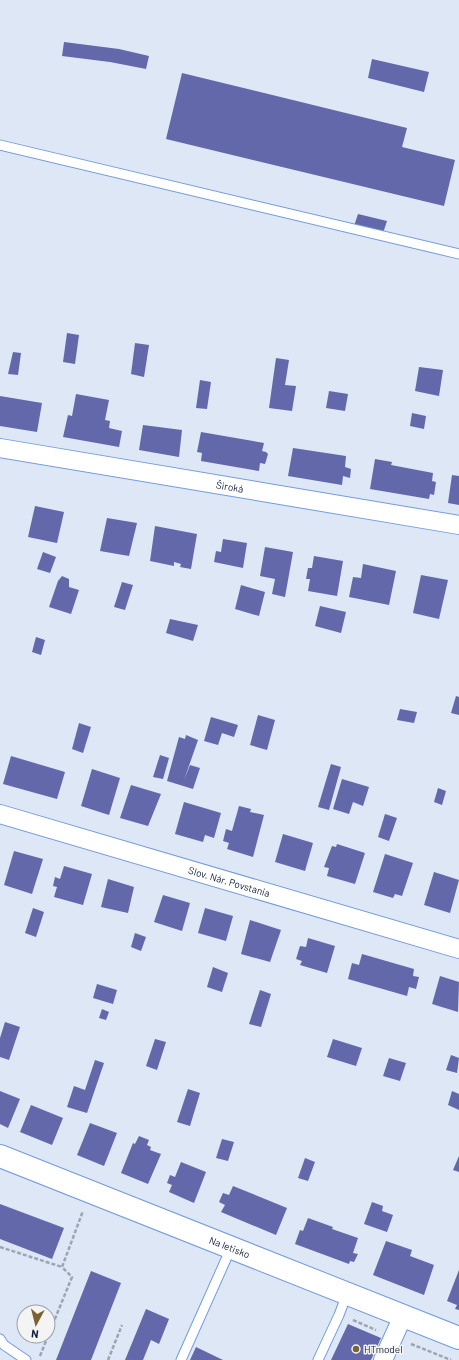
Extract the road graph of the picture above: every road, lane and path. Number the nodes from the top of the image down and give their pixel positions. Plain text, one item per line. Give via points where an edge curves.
1 (0, 145) edge
2 (459, 254) edge
3 (0, 448) edge
4 (459, 525) edge
5 (0, 814) edge
6 (459, 949) edge
7 (0, 1156) edge
8 (83, 1210) dead end
9 (0, 1247) edge
10 (231, 1248) junction
11 (62, 1267) junction
12 (347, 1294) junction
13 (403, 1316) junction
14 (56, 1317) edge
15 (122, 1325) dead end
16 (459, 1338) edge
17 (0, 1339) edge
18 (406, 1342) dead end
19 (45, 1344) edge
20 (26, 1360) edge
21 (38, 1360) edge
22 (108, 1360) edge
23 (181, 1360) edge
24 (318, 1360) edge
25 (383, 1360) edge
26 (451, 1360) edge

1 - 2 lane
3 - 4 street, Široká
5 - 6 street, Slov. Nár. Povstania
7 - 10 street, Na letisko
8 - 11 path
9 - 11 path
10 - 12 street, Na letisko
10 - 23 lane
11 - 14 path via 72,1278
12 - 13 street, Na letisko
12 - 24 lane
13 - 16 street, Na letisko
13 - 25 street
15 - 22 path
17 - 20 lane via 4,1345
18 - 26 path
19 - 21 path

